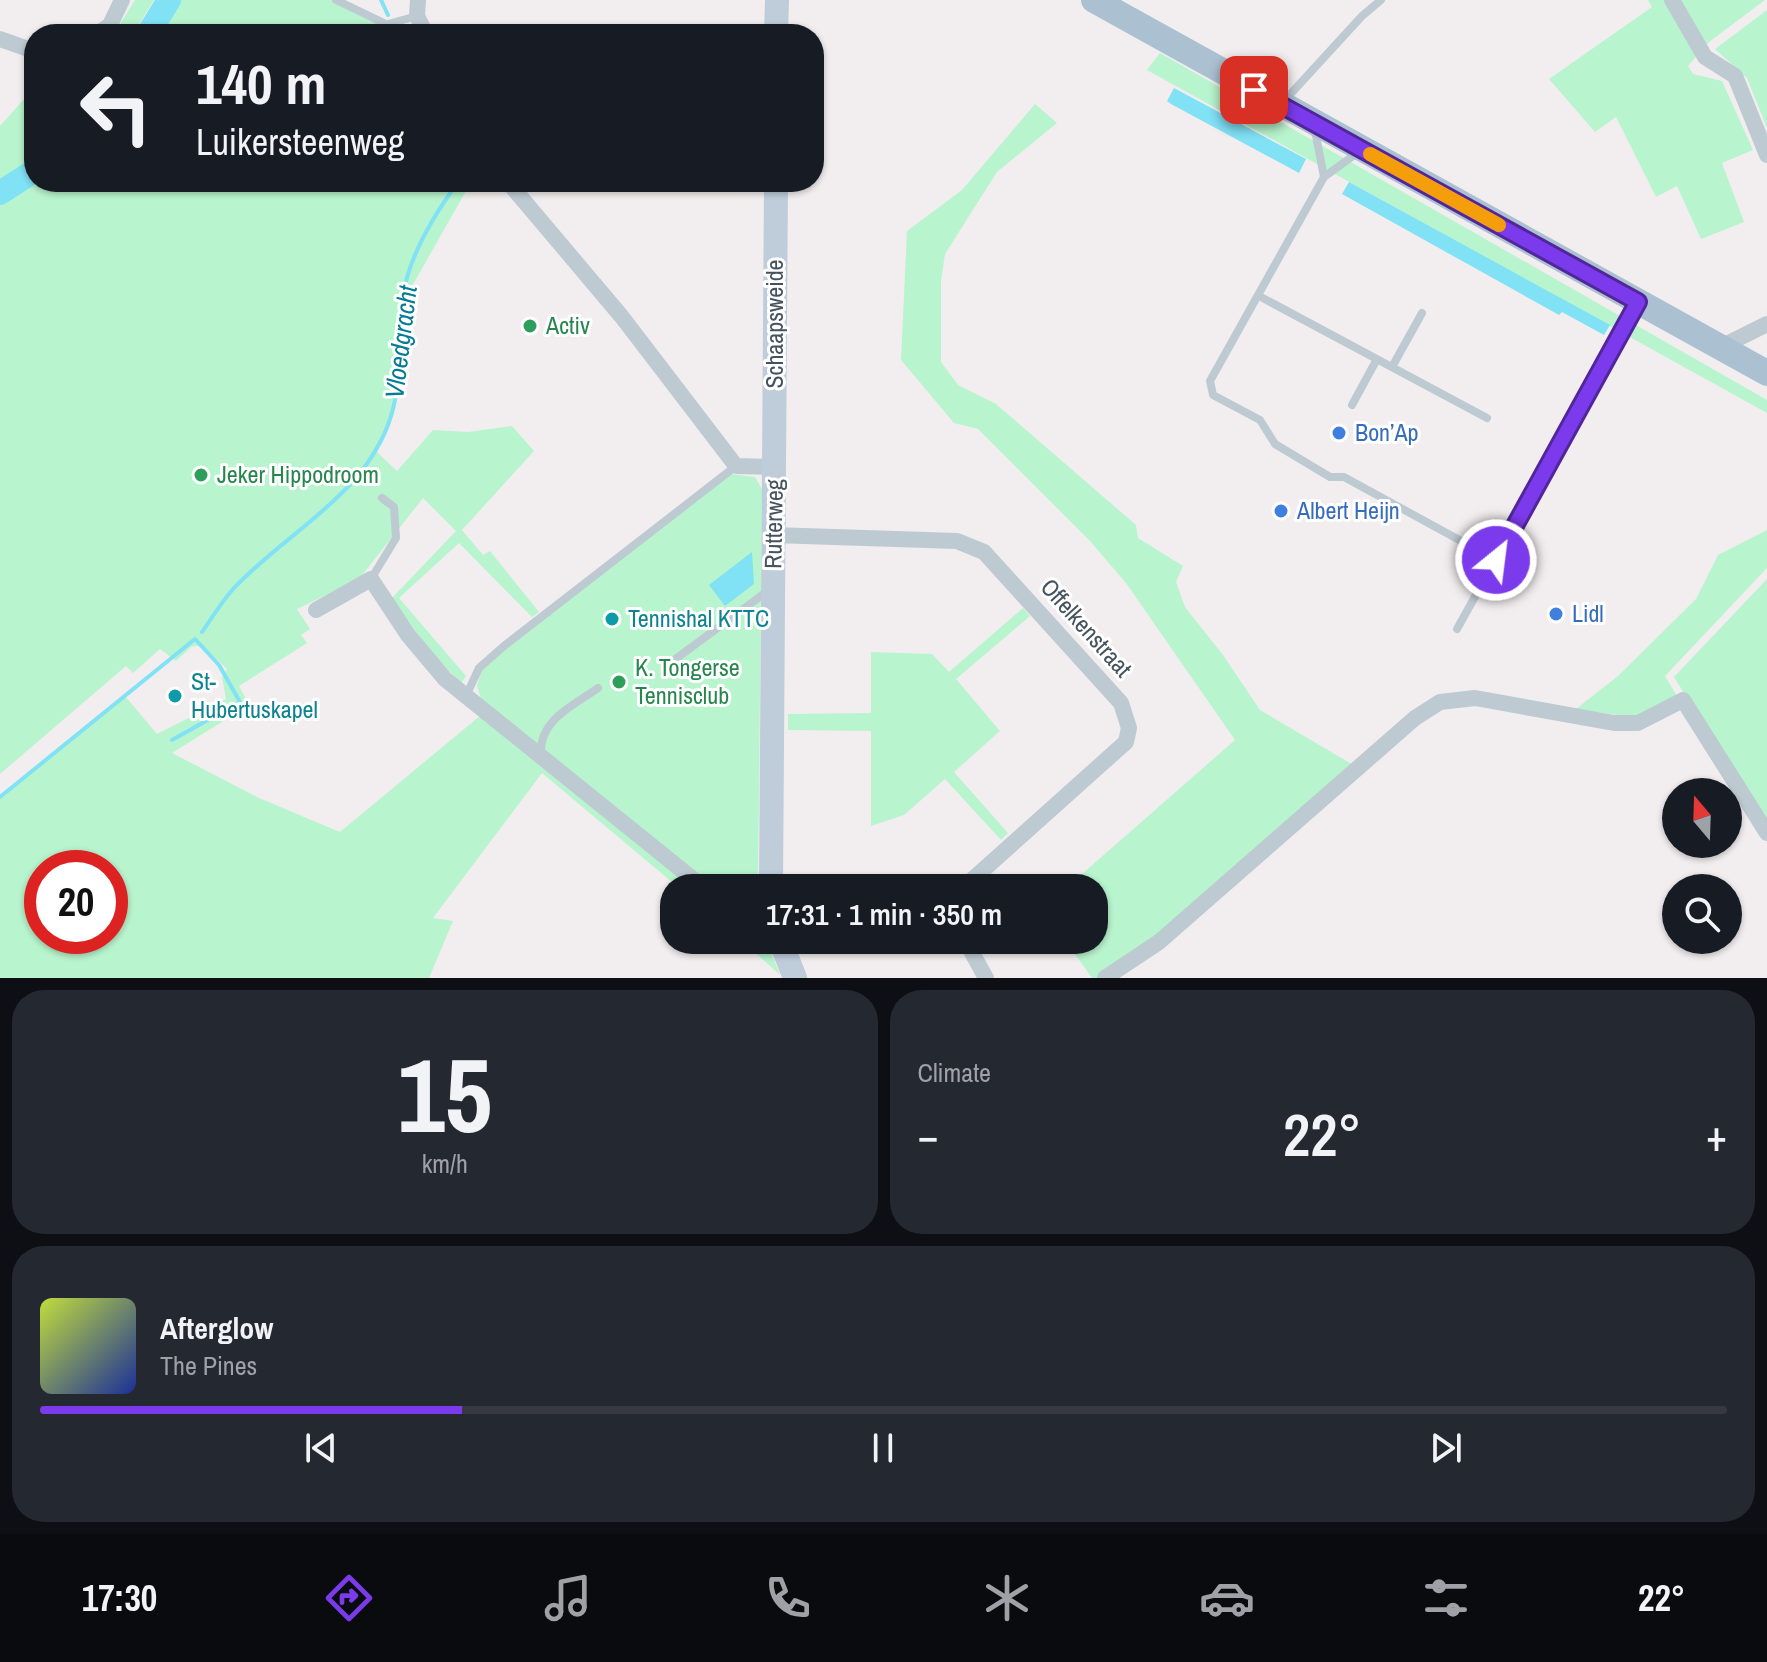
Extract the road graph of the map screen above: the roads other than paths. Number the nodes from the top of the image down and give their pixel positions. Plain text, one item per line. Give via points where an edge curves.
1 (122, 0) edge
2 (336, 0) edge
3 (777, 0) edge
4 (1094, 0) edge
5 (1381, 0) edge
6 (1672, 0) edge
7 (418, 8) edge
8 (384, 23) junction
9 (110, 24) edge
10 (381, 24) edge
11 (776, 24) edge
12 (0, 39) edge
13 (24, 47) edge
14 (1280, 105) junction
15 (1312, 121) junction
16 (1364, 150) junction
17 (1767, 155) edge
18 (1324, 177) junction
19 (516, 192) edge
20 (776, 192) edge
21 (1259, 296) junction
22 (1638, 302) junction
23 (1422, 313) dead end
24 (1767, 324) edge
25 (1721, 347) junction
26 (1377, 359) junction
27 (1392, 367) junction
28 (1767, 373) edge
29 (1352, 405) dead end
30 (1487, 418) dead end
31 (736, 466) junction
32 (774, 467) junction
33 (382, 498) dead end
34 (773, 535) junction
35 (1496, 560) junction
36 (371, 579) junction
37 (773, 588) junction
38 (316, 610) dead end
39 (1457, 629) dead end
40 (666, 666) dead end
41 (598, 688) dead end
42 (467, 694) junction
43 (541, 755) junction
44 (1767, 833) edge
45 (687, 874) edge
46 (771, 874) edge
47 (979, 874) edge
48 (786, 954) edge
49 (973, 954) edge
50 (795, 978) edge
51 (986, 978) edge
52 (1105, 978) edge

1 - 9 street
2 - 8 lane
3 - 11 street
4 - 14 main road
5 - 14 lane
6 - 17 street via 1705,57 1735,76
7 - 8 lane
8 - 10 lane
12 - 13 street
14 - 15 main road
15 - 16 main road
15 - 18 lane
16 - 18 lane
16 - 22 main road
18 - 21 lane
19 - 31 street, Rutterweg via 622,317
20 - 32 street, Schaapsweide
21 - 26 lane
21 - 35 lane via 1210,381 1213,395 1260,420 1275,444 1330,477 1344,477
22 - 25 main road
22 - 35 lane
23 - 27 lane
24 - 25 street
25 - 28 main road
26 - 27 lane
26 - 29 lane
27 - 30 lane
31 - 32 street, Rutterweg
31 - 42 lane via 504,646 479,668
32 - 34 street, Rutterweg
33 - 36 lane via 394,507 396,538
34 - 37 street, Rutterweg
34 - 47 street, Offelkenstraat via 957,541 984,552 1121,703 1129,728 1126,742
35 - 39 lane
36 - 38 street
36 - 42 street via 408,635 445,679
37 - 40 lane
37 - 46 street, Rutterweg
41 - 43 lane via 546,727
42 - 43 street
43 - 45 street
44 - 52 street via 1683,700 1638,723 1475,698 1440,702 1415,718 1159,942
48 - 50 street
49 - 51 street

